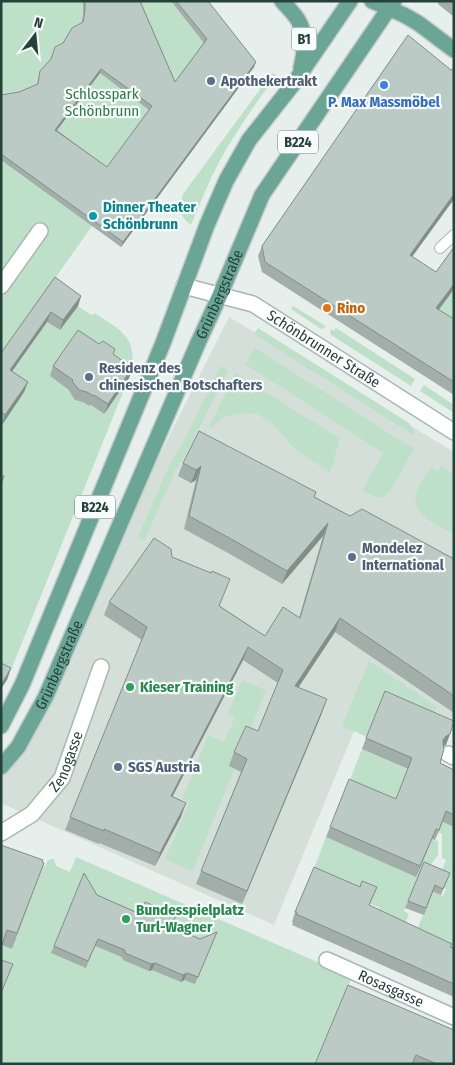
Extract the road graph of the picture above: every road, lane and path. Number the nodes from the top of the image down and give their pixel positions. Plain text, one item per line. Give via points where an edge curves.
1 (282, 1) edge
2 (350, 1) edge
3 (372, 1) edge
4 (391, 5) edge
5 (454, 50) edge
6 (294, 83) junction
7 (40, 231) dead end
8 (454, 235) edge
9 (440, 248) dead end
10 (1, 286) edge
11 (184, 286) junction
12 (220, 295) junction
13 (454, 432) edge
14 (102, 667) dead end
15 (1, 726) edge
16 (1, 767) edge
17 (1, 833) edge
18 (327, 960) dead end
19 (454, 1017) edge

1 - 6 main road, B1 via 298,20 304,39 300,71
2 - 6 main road, Grünbergstraße / B224
3 - 4 main road
4 - 5 main road
4 - 12 main road, Grünbergstraße / B224 via 262,195
6 - 11 main road, Grünbergstraße / B224 via 249,140 226,181
7 - 10 street
8 - 9 lane
11 - 12 street, Schönbrunner Straße
11 - 15 main road, Grünbergstraße / B224 via 26,676
12 - 13 street, Schönbrunner Straße via 253,304
12 - 16 main road, Grünbergstraße / B224 via 46,696 18,748
14 - 17 street, Zenogasse via 62,778 32,814
18 - 19 street, Rosasgasse

